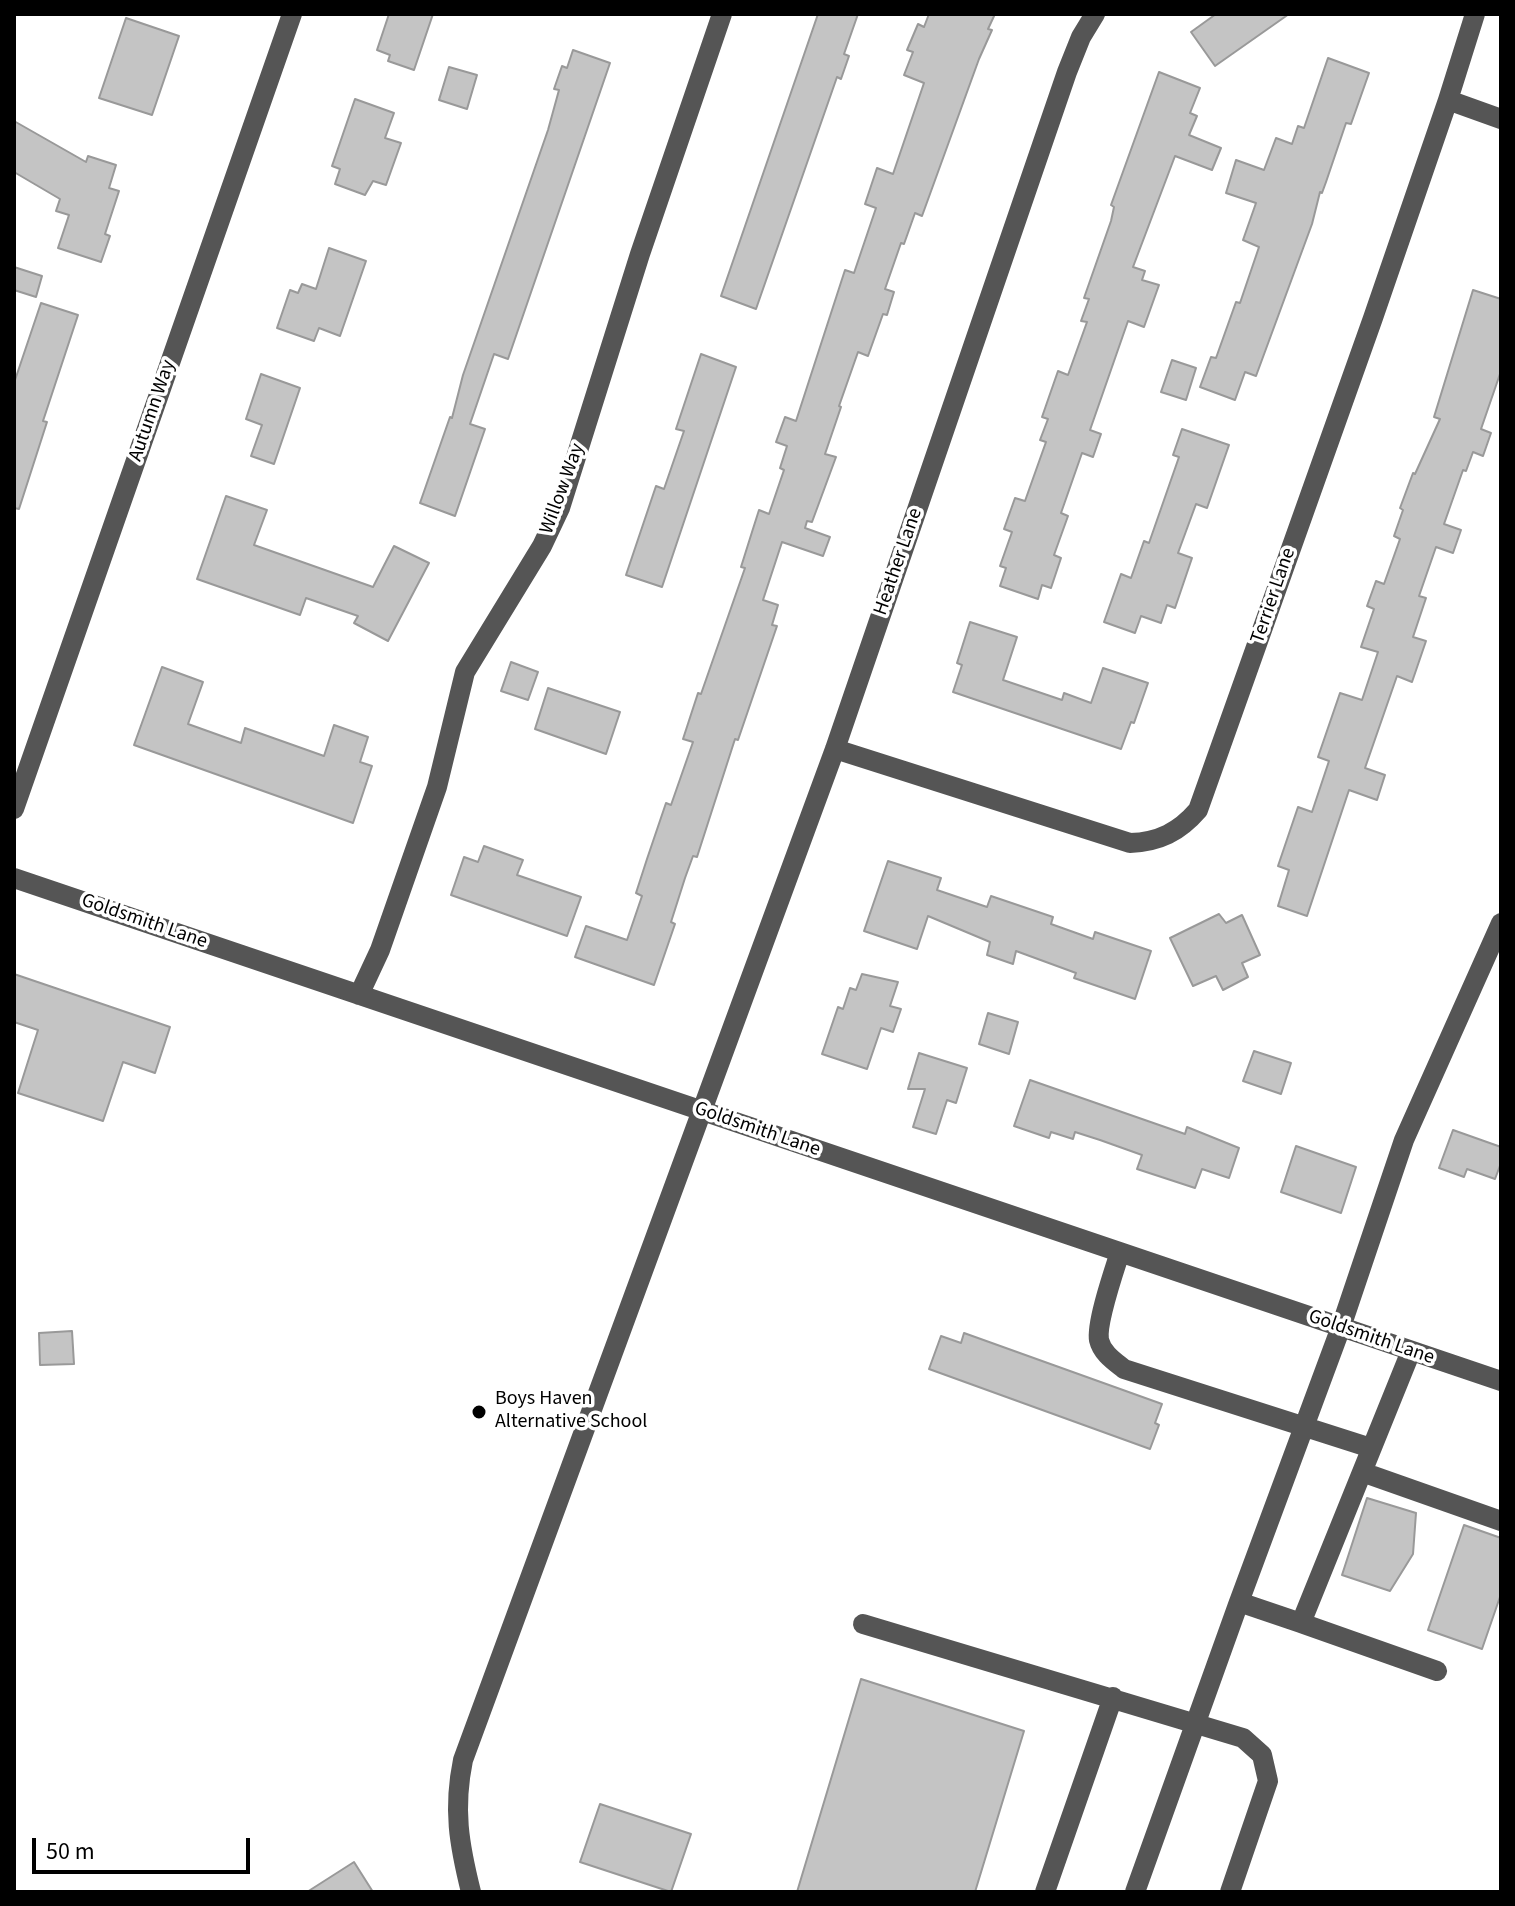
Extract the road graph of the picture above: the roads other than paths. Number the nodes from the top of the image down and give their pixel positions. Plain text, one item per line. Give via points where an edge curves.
1 (292, 14) edge
2 (722, 14) edge
3 (1095, 14) edge
4 (1475, 14) edge
5 (1448, 100) junction
6 (1501, 119) edge
7 (835, 749) junction
8 (14, 809) edge
9 (14, 878) edge
10 (1501, 923) edge
11 (359, 995) junction
12 (702, 1111) junction
13 (1120, 1252) junction
14 (1341, 1327) junction
15 (1411, 1351) junction
16 (1501, 1381) edge
17 (1305, 1425) junction
18 (1371, 1448) junction
19 (1362, 1472) junction
20 (1501, 1521) edge
21 (1239, 1602) junction
22 (1301, 1623) junction
23 (863, 1624) dead end
24 (1437, 1671) dead end
25 (1113, 1697) junction
26 (1196, 1722) junction
27 (471, 1892) edge
28 (1045, 1892) edge
29 (1135, 1892) edge
30 (1230, 1892) edge

1 - 8 street, Autumn Way
2 - 11 street, Willow Way via 560,508 465,672 437,787
3 - 7 street, Heather Lane via 1067,72
4 - 5 street, Terrier Lane
5 - 6 street
5 - 7 street, Terrier Lane via 1212,776 1186,824 1146,843 1130,843
7 - 12 street, Heather Lane
9 - 11 street, Goldsmith Lane
10 - 14 street via 1404,1140
11 - 12 street, Goldsmith Lane
12 - 13 street, Goldsmith Lane
12 - 27 street, Heather Lane via 463,1760 457,1815
13 - 14 street, Goldsmith Lane
13 - 17 street via 1101,1324 1099,1340 1106,1355 1124,1369
14 - 15 street, Goldsmith Lane
14 - 17 street
15 - 16 street, Goldsmith Lane
15 - 18 street
17 - 18 street
17 - 21 street
18 - 19 street
19 - 20 street
19 - 22 street
21 - 22 street
21 - 26 street
22 - 24 street
23 - 25 street
25 - 26 street
25 - 28 street
26 - 29 street
26 - 30 street via 1243,1738 1262,1755 1268,1781

